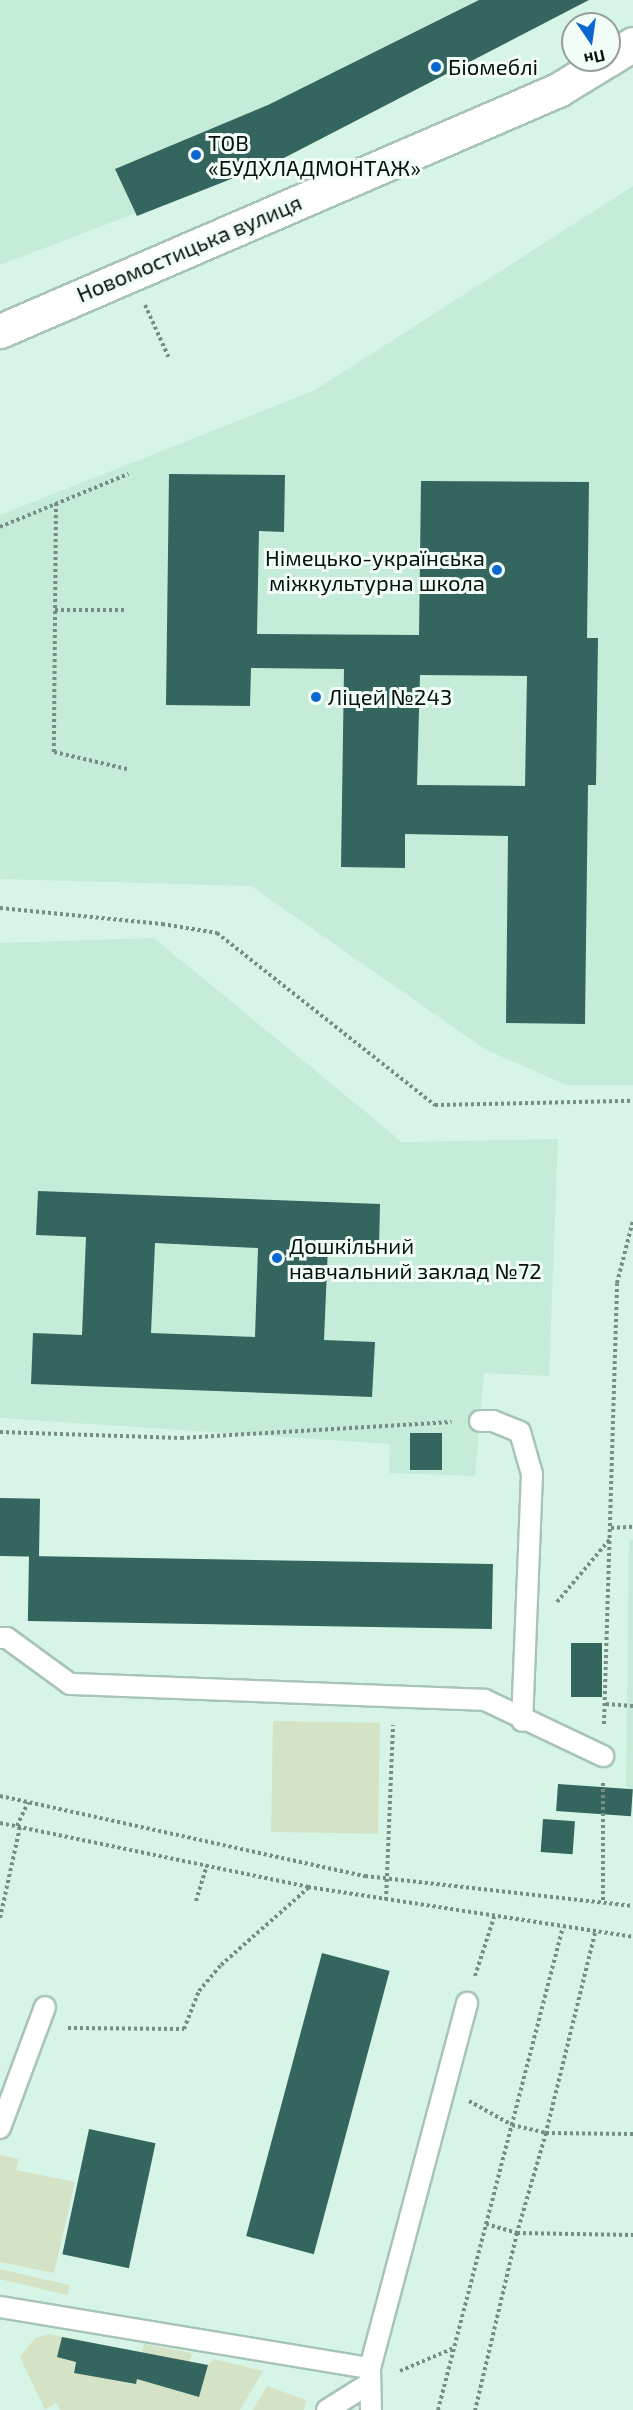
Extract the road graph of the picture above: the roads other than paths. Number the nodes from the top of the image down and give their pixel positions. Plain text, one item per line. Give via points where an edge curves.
1 (587, 72) edge
2 (0, 331) edge
3 (480, 1421) road end
4 (0, 1638) edge
5 (522, 1721) junction
6 (603, 1756) road end
7 (467, 2003) road end
8 (45, 2007) dead end
9 (0, 2128) edge
10 (0, 2307) edge
11 (370, 2376) junction
12 (327, 2410) edge
13 (370, 2410) edge

1 - 2 street, Новомостицька вулиця via 558,90
3 - 5 lane via 493,1421 520,1432 532,1474
4 - 5 lane via 8,1638 70,1684 485,1700
5 - 6 lane
7 - 11 lane
8 - 9 lane
10 - 11 lane
11 - 12 lane
11 - 13 lane

